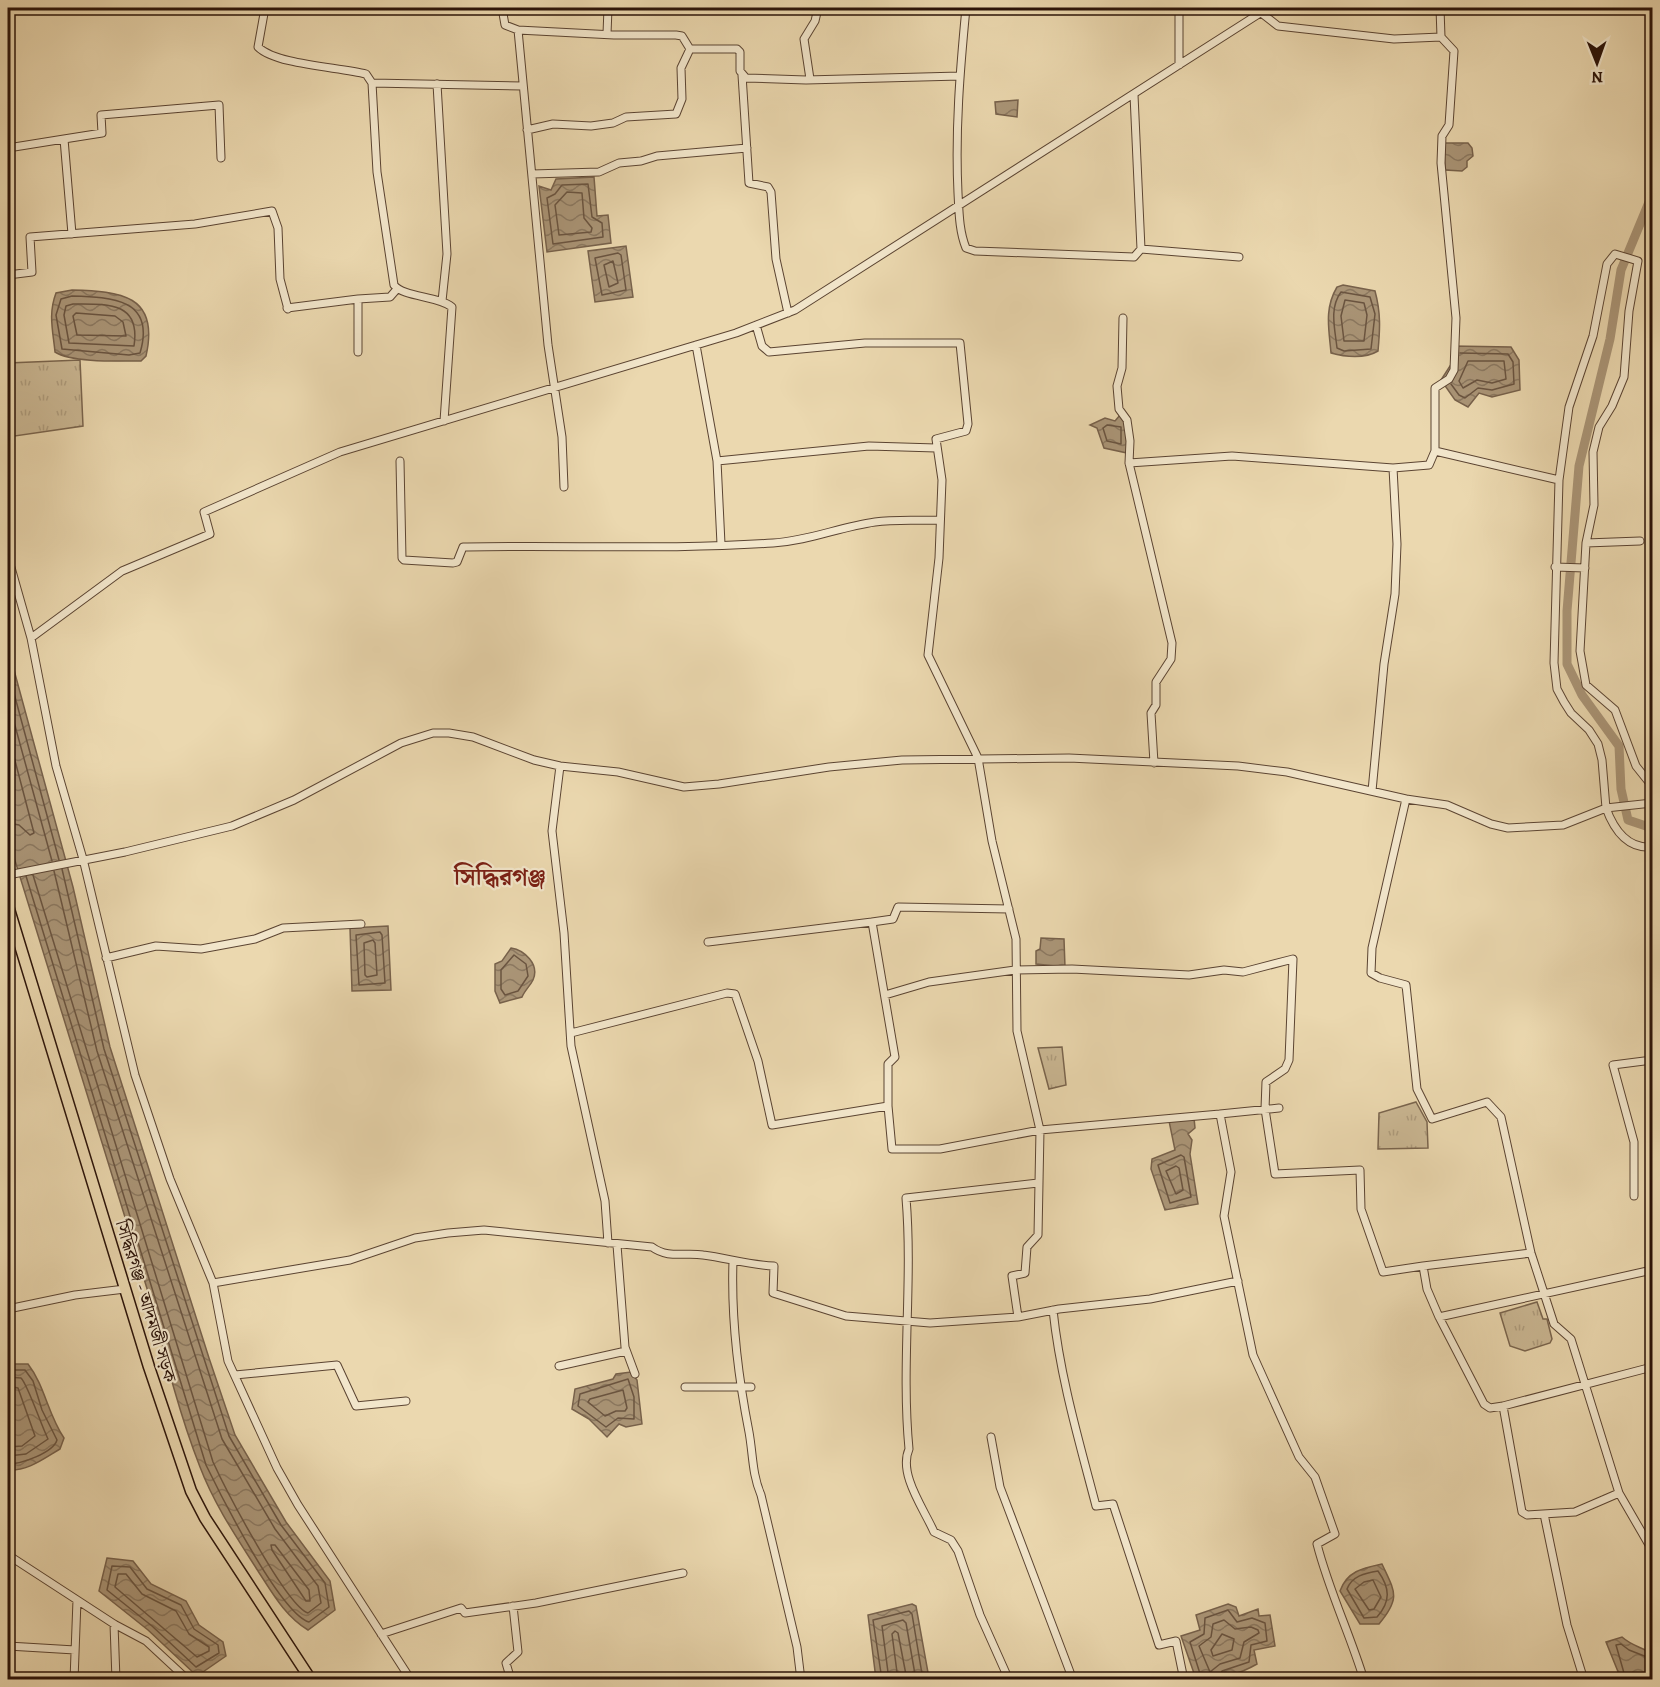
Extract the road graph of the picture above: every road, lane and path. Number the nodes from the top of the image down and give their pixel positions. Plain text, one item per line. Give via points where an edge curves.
1 (265, 8) edge
2 (502, 8) edge
3 (609, 8) edge
4 (818, 8) edge
5 (966, 8) edge
6 (1179, 8) edge
7 (1268, 8) edge
8 (1440, 8) edge
9 (1260, 12) junction
10 (519, 30) junction
11 (607, 34) junction
12 (1441, 38) junction
13 (690, 49) junction
14 (1179, 64) junction
15 (742, 75) junction
16 (960, 76) junction
17 (810, 80) junction
18 (372, 83) junction
19 (436, 84) junction
20 (522, 86) junction
21 (1134, 95) junction
22 (527, 130) junction
23 (64, 139) junction
24 (8, 148) edge
25 (747, 148) junction
26 (221, 158) dead end
27 (532, 174) junction
28 (959, 206) junction
29 (72, 234) junction
30 (1141, 249) junction
31 (1239, 257) dead end
32 (8, 275) edge
33 (397, 289) junction
34 (358, 299) junction
35 (442, 301) junction
36 (788, 313) junction
37 (1123, 318) dead end
38 (756, 325) junction
39 (696, 345) junction
40 (358, 352) dead end
41 (555, 388) junction
42 (444, 421) junction
43 (936, 448) junction
44 (1435, 451) junction
45 (400, 461) dead end
46 (717, 461) junction
47 (1129, 463) junction
48 (1393, 468) junction
49 (1559, 480) junction
50 (564, 487) dead end
51 (939, 520) junction
52 (1640, 541) dead end
53 (1586, 543) junction
54 (721, 544) junction
55 (8, 557) edge
56 (1557, 567) junction
57 (1583, 568) junction
58 (31, 638) junction
59 (978, 758) junction
60 (1154, 763) junction
61 (561, 766) junction
62 (1653, 786) edge
63 (1372, 791) junction
64 (1406, 799) junction
65 (1653, 803) edge
66 (1609, 808) junction
67 (1653, 847) edge
68 (83, 859) junction
69 (8, 875) edge
70 (8, 906) edge
71 (1009, 909) junction
72 (872, 922) junction
73 (361, 924) dead end
74 (708, 942) dead end
75 (106, 958) junction
76 (1015, 970) junction
77 (885, 995) junction
78 (571, 1033) junction
79 (1653, 1060) edge
80 (888, 1106) junction
81 (1279, 1108) dead end
82 (1265, 1109) junction
83 (1220, 1114) junction
84 (1040, 1130) junction
85 (1038, 1183) junction
86 (1634, 1196) dead end
87 (608, 1243) junction
88 (617, 1245) junction
89 (1531, 1252) junction
90 (733, 1261) junction
91 (1423, 1266) junction
92 (1653, 1270) edge
93 (1238, 1281) junction
94 (213, 1283) junction
95 (125, 1289) junction
96 (1546, 1294) junction
97 (8, 1309) edge
98 (1053, 1310) junction
99 (1018, 1317) junction
100 (1439, 1317) junction
101 (905, 1319) junction
102 (626, 1351) junction
103 (559, 1366) dead end
104 (1653, 1367) edge
105 (635, 1374) dead end
106 (235, 1375) junction
107 (1584, 1386) junction
108 (685, 1387) dead end
109 (751, 1387) dead end
110 (741, 1388) junction
111 (406, 1401) dead end
112 (1503, 1406) junction
113 (991, 1437) dead end
114 (1619, 1493) junction
115 (1544, 1514) junction
116 (1653, 1550) edge
117 (8, 1555) edge
118 (683, 1573) dead end
119 (77, 1600) junction
120 (513, 1606) junction
121 (114, 1624) junction
122 (381, 1634) junction
123 (8, 1646) edge
124 (75, 1650) junction
125 (74, 1680) edge
126 (116, 1680) edge
127 (188, 1680) edge
128 (311, 1680) edge
129 (411, 1680) edge
130 (510, 1680) edge
131 (801, 1680) edge
132 (1009, 1680) edge
133 (1073, 1680) edge
134 (1184, 1680) edge
135 (1364, 1680) edge
136 (1584, 1680) edge

1 - 18 street via 258,41 261,50 324,68 366,74
2 - 10 street via 505,25
3 - 11 street
4 - 17 street via 804,39
5 - 16 street
6 - 14 street
7 - 9 street
8 - 12 street
9 - 12 street via 1278,26 1394,39
9 - 14 street
10 - 11 street
10 - 20 street
11 - 13 street via 682,36
12 - 44 street via 1454,51 1449,125 1442,136 1441,163 1456,318 1453,375 1435,388
13 - 15 street via 737,49
13 - 22 street via 681,68 682,99 676,114 626,117 591,126 553,124
14 - 21 street
15 - 17 street
15 - 25 street
16 - 17 street
16 - 28 street via 956,148
18 - 19 street
18 - 33 street via 377,172
19 - 20 street
19 - 35 street via 447,254
20 - 22 street
21 - 28 street
21 - 30 street
22 - 27 street
23 - 24 street
23 - 26 street via 102,133 101,115 219,105
23 - 29 street
25 - 27 street via 657,156 619,163 599,172
25 - 36 street via 748,183 768,187 771,192 777,268
27 - 41 street
28 - 30 street via 962,239 970,250 1134,257
28 - 36 street
29 - 32 street via 30,237 32,272
29 - 34 street via 195,224 272,211 278,228 280,279 287,308
30 - 31 street
33 - 34 street via 390,297
33 - 35 street
34 - 40 street
35 - 42 street via 452,307 453,314
36 - 38 street
37 - 47 street via 1122,368 1117,386 1119,409 1127,420 1131,441
38 - 39 street
38 - 43 street via 762,346 769,352 865,343 960,343 968,424 961,434 936,439
39 - 41 street
39 - 46 street
41 - 42 street
41 - 50 street
42 - 58 street via 340,452 204,512 210,534 122,571
43 - 46 street via 869,446
43 - 51 street via 942,480
44 - 48 street via 1430,465
44 - 49 street
45 - 54 street via 404,560 453,563 463,547
46 - 54 street
47 - 48 street via 1232,456
47 - 60 street via 1172,643 1171,659 1156,682 1156,705 1151,713
48 - 63 street via 1395,594
49 - 53 street via 1569,407 1593,336 1606,264 1615,255 1638,261 1629,310 1624,376 1599,427 1593,452 1594,505
49 - 56 street
51 - 54 street via 875,522 819,534 812,539
51 - 59 street via 939,558 928,655
52 - 53 street
53 - 57 street
55 - 58 street
56 - 57 street
56 - 66 street via 1557,689 1571,713 1598,744
57 - 62 street via 1580,651 1586,685 1615,710 1636,766
58 - 68 street via 56,766
59 - 60 street
59 - 61 street via 829,767 696,787
59 - 71 street
60 - 63 street via 1287,772
61 - 68 street via 473,737 450,733 418,735 294,800 232,826
61 - 78 street via 552,831
63 - 64 street
64 - 66 street via 1447,805 1508,828 1563,825
64 - 89 street via 1372,948 1371,972 1406,985 1417,1089 1432,1119 1487,1102 1501,1117
65 - 66 street
66 - 67 street via 1610,819 1628,842 1640,848
68 - 69 street
68 - 75 street
70 - 95 main road, সিদ্ধিরগঞ্জ - আদমজী সড়ক
71 - 72 street via 898,907 892,919
71 - 76 street via 1016,939
72 - 74 street
72 - 77 street
73 - 75 street via 283,928 255,939 201,949 156,946
75 - 94 street via 148,1117
76 - 77 street via 929,982
76 - 82 street via 1189,975 1224,970 1243,972 1293,958 1289,1060 1285,1069 1266,1082
76 - 84 street via 1017,1031
77 - 80 street via 895,1057 888,1064
78 - 80 street via 735,994 758,1061 772,1125
78 - 87 street via 605,1201
79 - 86 street via 1612,1065 1634,1143
80 - 84 street via 892,1149 940,1149
81 - 82 street
82 - 83 street
82 - 91 street via 1275,1174 1360,1170 1361,1209 1383,1272
83 - 84 street
83 - 93 street via 1231,1172 1224,1216
84 - 85 street
85 - 99 street via 1038,1235 1027,1247 1025,1273 1012,1276
85 - 101 street via 906,1198 910,1248
87 - 88 street
87 - 94 street via 484,1230 448,1233 415,1238 350,1260
88 - 90 street
88 - 102 street
89 - 91 street
89 - 96 street
90 - 101 street via 774,1266 773,1293 846,1316
90 - 110 street
91 - 100 street via 1426,1289
92 - 96 street
93 - 98 street via 1150,1299
93 - 135 street via 1252,1355 1299,1457 1314,1477 1335,1534 1317,1544
94 - 106 street via 225,1347
95 - 97 street
95 - 128 main road, সিদ্ধিরগঞ্জ - আদমজী সড়ক via 196,1503 266,1619
96 - 100 street
96 - 107 street via 1554,1324 1571,1339
98 - 99 street
98 - 134 street via 1060,1373 1071,1402 1096,1506 1113,1504 1159,1645 1176,1641
99 - 101 street via 930,1323
100 - 112 street via 1484,1404 1490,1408
101 - 132 street via 909,1449 905,1457 909,1479 934,1532 951,1540 958,1551 980,1615
102 - 103 street
102 - 105 street
104 - 107 street
106 - 111 street via 337,1365 356,1406
106 - 122 street via 298,1505
107 - 112 street
107 - 114 street
108 - 110 street
109 - 110 street
110 - 131 street via 753,1476 761,1495 797,1647
112 - 115 street via 1522,1512
113 - 133 street via 1000,1487
114 - 115 street via 1575,1512
114 - 116 street
115 - 136 street via 1567,1625
117 - 119 street
118 - 120 street
119 - 121 street
119 - 124 street
120 - 122 street via 465,1613 461,1608
120 - 130 street via 518,1652 507,1663
121 - 126 street
121 - 127 street via 146,1641
122 - 129 street
123 - 124 street
124 - 125 street

